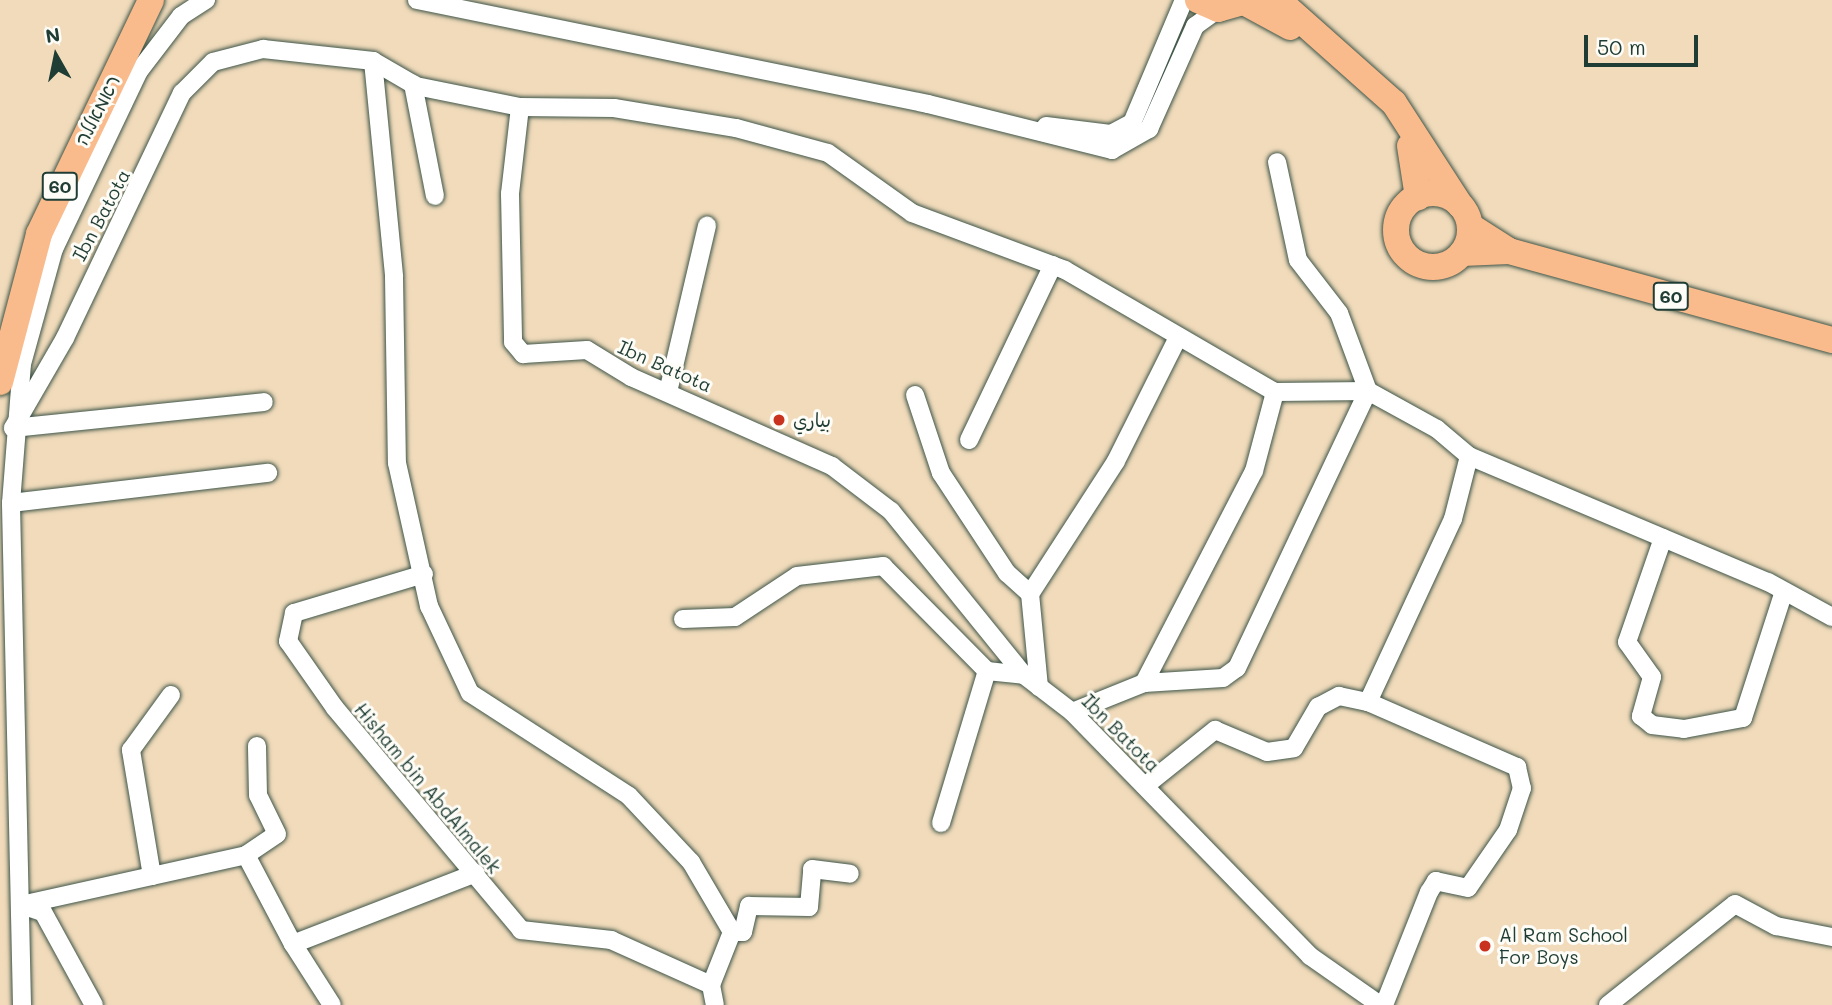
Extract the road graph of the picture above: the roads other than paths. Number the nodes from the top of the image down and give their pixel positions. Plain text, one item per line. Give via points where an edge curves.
1 (151, 0) edge
2 (205, 0) edge
3 (416, 0) edge
4 (1184, 0) edge
5 (1279, 0) edge
6 (1248, 2) edge
7 (1208, 5) edge
8 (373, 61) junction
9 (413, 84) junction
10 (1157, 93) junction
11 (520, 107) junction
12 (1277, 162) dead end
13 (435, 196) dead end
14 (1418, 197) junction
15 (1465, 216) junction
16 (707, 226) dead end
17 (1509, 251) junction
18 (1462, 253) junction
19 (1053, 265) junction
20 (1178, 337) junction
21 (1832, 340) edge
22 (0, 382) edge
23 (1368, 391) junction
24 (668, 392) junction
25 (1275, 392) junction
26 (915, 396) dead end
27 (264, 402) dead end
28 (13, 428) junction
29 (969, 440) dead end
30 (1469, 456) junction
31 (268, 473) dead end
32 (11, 503) junction
33 (1663, 538) junction
34 (424, 574) junction
35 (1784, 591) junction
36 (1030, 594) junction
37 (1832, 617) edge
38 (683, 619) dead end
39 (987, 671) junction
40 (1024, 675) junction
41 (1144, 683) junction
42 (1039, 687) junction
43 (171, 695) dead end
44 (1368, 702) junction
45 (1072, 712) junction
46 (257, 746) dead end
47 (1145, 786) junction
48 (941, 823) dead end
49 (246, 855) junction
50 (476, 873) junction
51 (850, 874) dead end
52 (152, 876) junction
53 (21, 905) junction
54 (732, 932) junction
55 (1832, 937) edge
56 (293, 944) junction
57 (711, 985) junction
58 (22, 1005) edge
59 (94, 1005) edge
60 (332, 1005) edge
61 (715, 1005) edge
62 (1382, 1005) edge
63 (1608, 1005) edge

1 - 22 highway, ראמאללה / 60 via 44,222 18,299
2 - 28 street via 173,24 139,71 54,249 30,329
3 - 10 street via 981,116 1099,149 1124,147
4 - 10 street
5 - 15 highway, 60 via 1394,103
6 - 7 highway
6 - 14 highway via 1282,20 1374,95 1415,154
7 - 10 street
8 - 9 street, Ibn Batota
8 - 28 street, Ibn Batota via 263,49 213,62 182,93 65,338
8 - 34 street via 394,277 397,463
9 - 11 street, Ibn Batota
9 - 13 street
11 - 19 street via 614,108 736,128 828,153 912,214
11 - 24 street, Ibn Batota via 510,194 513,342 523,354 587,349
12 - 23 street via 1298,260 1339,313
14 - 15 highway, 60 via 1441,194
14 - 18 highway, 60 via 1396,223 1405,256 1437,267
15 - 17 highway, 60
15 - 18 highway
16 - 24 street
17 - 18 highway, 60
17 - 21 highway, 60
19 - 20 street
19 - 29 street
20 - 25 street
20 - 36 street via 1116,461
23 - 25 street
23 - 30 street via 1437,429
23 - 41 street via 1237,668 1223,678
24 - 40 street, Ibn Batota via 832,466 891,511
25 - 41 street via 1254,471
26 - 36 street via 941,473 1001,565
27 - 28 street
28 - 32 street
30 - 33 street
30 - 44 street via 1453,519
31 - 32 street
32 - 53 street
33 - 35 street
33 - 35 street via 1627,642 1652,677 1641,716 1653,725 1684,729 1743,718
34 - 50 street, Hisham bin AbdAlmalek via 293,613 288,641 335,708
34 - 54 street via 429,606 470,693 629,796 691,862
35 - 37 street
36 - 42 street
38 - 39 street via 735,617 797,576 883,566
39 - 40 street
39 - 48 street
40 - 42 street, Ibn Batota
41 - 45 street
42 - 45 street, Ibn Batota
43 - 52 street via 131,750
44 - 47 street via 1339,696 1318,707 1294,748 1267,752 1215,730
44 - 62 street via 1517,767 1522,788 1508,830 1468,888 1436,881
45 - 47 street, Ibn Batota
46 - 49 street via 258,795 277,834
47 - 62 street, Ibn Batota via 1310,956
49 - 52 street
49 - 56 street
50 - 56 street
50 - 57 street, Hisham bin AbdAlmalek via 521,930 611,940
51 - 54 street via 812,869 809,907 749,905 743,932
52 - 53 street
53 - 58 street
53 - 59 street via 43,912
54 - 57 street
55 - 63 street via 1776,926 1735,904
56 - 60 street
57 - 61 street

